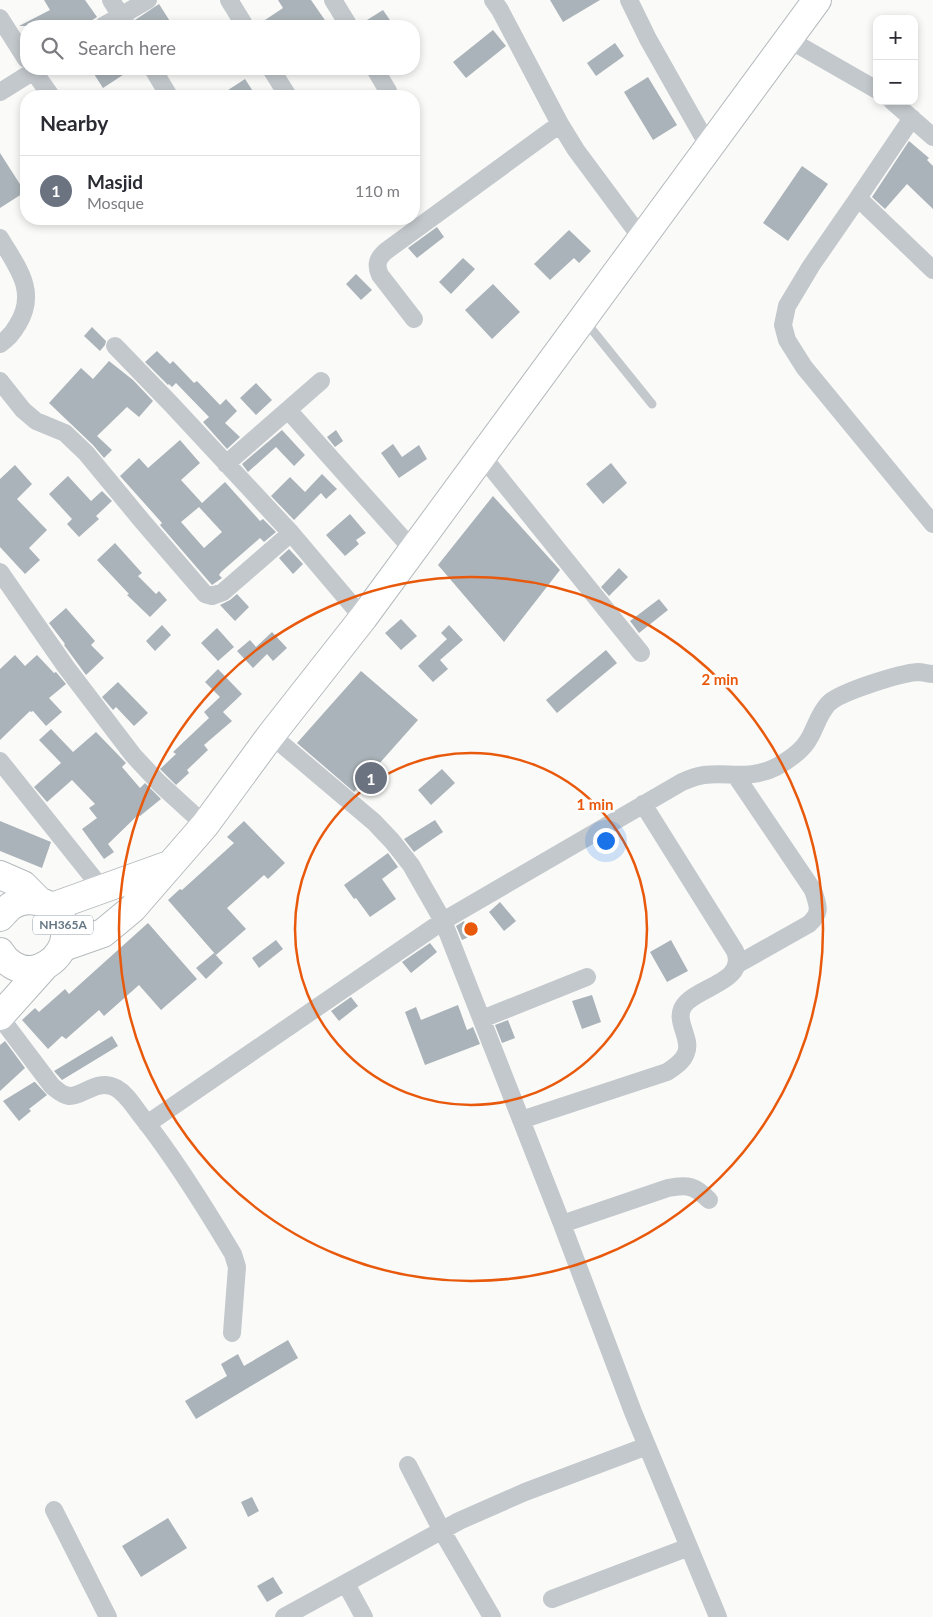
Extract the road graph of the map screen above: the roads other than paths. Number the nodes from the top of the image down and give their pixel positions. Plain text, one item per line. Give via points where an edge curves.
1 (111, 0) edge
2 (148, 0) edge
3 (229, 0) edge
4 (333, 0) edge
5 (493, 0) edge
6 (629, 0) edge
7 (817, 0) edge
8 (0, 18) edge
9 (123, 20) edge
10 (125, 20) edge
11 (241, 20) edge
12 (345, 20) edge
13 (788, 39) junction
14 (20, 49) edge
15 (22, 75) edge
16 (37, 75) edge
17 (157, 75) edge
18 (275, 75) edge
19 (379, 75) edge
20 (873, 88) edge
21 (47, 90) edge
22 (166, 90) edge
23 (284, 90) edge
24 (387, 90) edge
25 (0, 92) edge
26 (897, 105) edge
27 (912, 118) junction
28 (560, 124) junction
29 (933, 137) edge
30 (709, 147) junction
31 (858, 198) junction
32 (0, 238) edge
33 (642, 239) junction
34 (933, 270) edge
35 (583, 318) junction
36 (414, 319) dead end
37 (0, 344) edge
38 (114, 346) dead end
39 (0, 381) edge
40 (322, 381) dead end
41 (652, 404) dead end
42 (288, 410) junction
43 (482, 456) junction
44 (226, 464) junction
45 (933, 524) edge
46 (291, 534) junction
47 (412, 550) junction
48 (0, 572) edge
49 (363, 618) junction
50 (641, 653) dead end
51 (933, 674) edge
52 (271, 735) junction
53 (0, 761) edge
54 (736, 776) junction
55 (643, 804) junction
56 (205, 825) junction
57 (172, 864) junction
58 (0, 875) edge
59 (103, 890) junction
60 (45, 904) junction
61 (0, 917) edge
62 (443, 922) junction
63 (63, 947) junction
64 (1, 957) edge
65 (738, 964) junction
66 (43, 968) junction
67 (587, 976) dead end
68 (0, 1017) edge
69 (482, 1019) junction
70 (521, 1120) junction
71 (147, 1124) junction
72 (709, 1200) dead end
73 (562, 1224) junction
74 (232, 1333) dead end
75 (647, 1446) junction
76 (408, 1465) dead end
77 (54, 1510) dead end
78 (442, 1531) junction
79 (689, 1547) junction
80 (346, 1584) junction
81 (552, 1598) dead end
82 (108, 1617) edge
83 (284, 1617) edge
84 (364, 1617) edge
85 (492, 1617) edge
86 (718, 1617) edge

1 - 9 street
2 - 10 street
3 - 11 street
4 - 12 street
5 - 28 street
6 - 30 street
7 - 13 main road
8 - 14 street
13 - 20 street
13 - 30 main road
15 - 25 street
16 - 21 street
17 - 22 street
18 - 23 street
19 - 24 street
26 - 27 street
27 - 29 street
27 - 31 street
28 - 33 street
28 - 36 street via 380,256 377,269 380,275
30 - 33 main road
31 - 34 street
31 - 45 street via 786,306 783,325 787,340 804,367
32 - 37 street via 22,275 28,295 26,312 8,340
33 - 35 main road
35 - 41 lane
35 - 43 main road
38 - 44 street
39 - 46 street via 36,421 66,433 86,453 205,594 212,596 223,592
40 - 42 street
42 - 44 street
42 - 47 street
43 - 47 main road
43 - 50 street
44 - 46 street
46 - 49 street
47 - 49 main road
48 - 56 street via 133,755
49 - 52 main road
51 - 54 street via 917,672 850,690 829,703 804,747 791,758 758,774
52 - 56 main road
52 - 62 street via 392,841 411,865
53 - 59 street
54 - 55 street via 703,775 682,782
54 - 65 street via 813,890 818,910 808,924
55 - 62 street
55 - 65 street via 735,951
56 - 57 main road
57 - 59 main road
57 - 63 main road via 132,909 103,933
58 - 60 main road, NH365A via 22,885
59 - 60 main road
60 - 61 main road, NH365A via 24,900 11,906
60 - 63 main road, NH365A via 61,918 65,932
62 - 69 street
62 - 71 street
63 - 66 main road, NH365A
64 - 66 main road via 14,967
65 - 70 street via 726,978 683,1007 680,1020 688,1047 679,1064 667,1072
66 - 68 main road, NH365A
67 - 69 street
68 - 71 street via 60,1093 70,1096 94,1087 110,1086 124,1094
69 - 70 street
70 - 73 street
71 - 74 street via 233,1254 237,1274
72 - 73 street via 698,1189 680,1186
73 - 75 street
75 - 78 street via 525,1492
75 - 79 street
76 - 78 street
77 - 82 street
78 - 80 street
78 - 85 street
79 - 81 street
79 - 86 street
80 - 83 street
80 - 84 street

